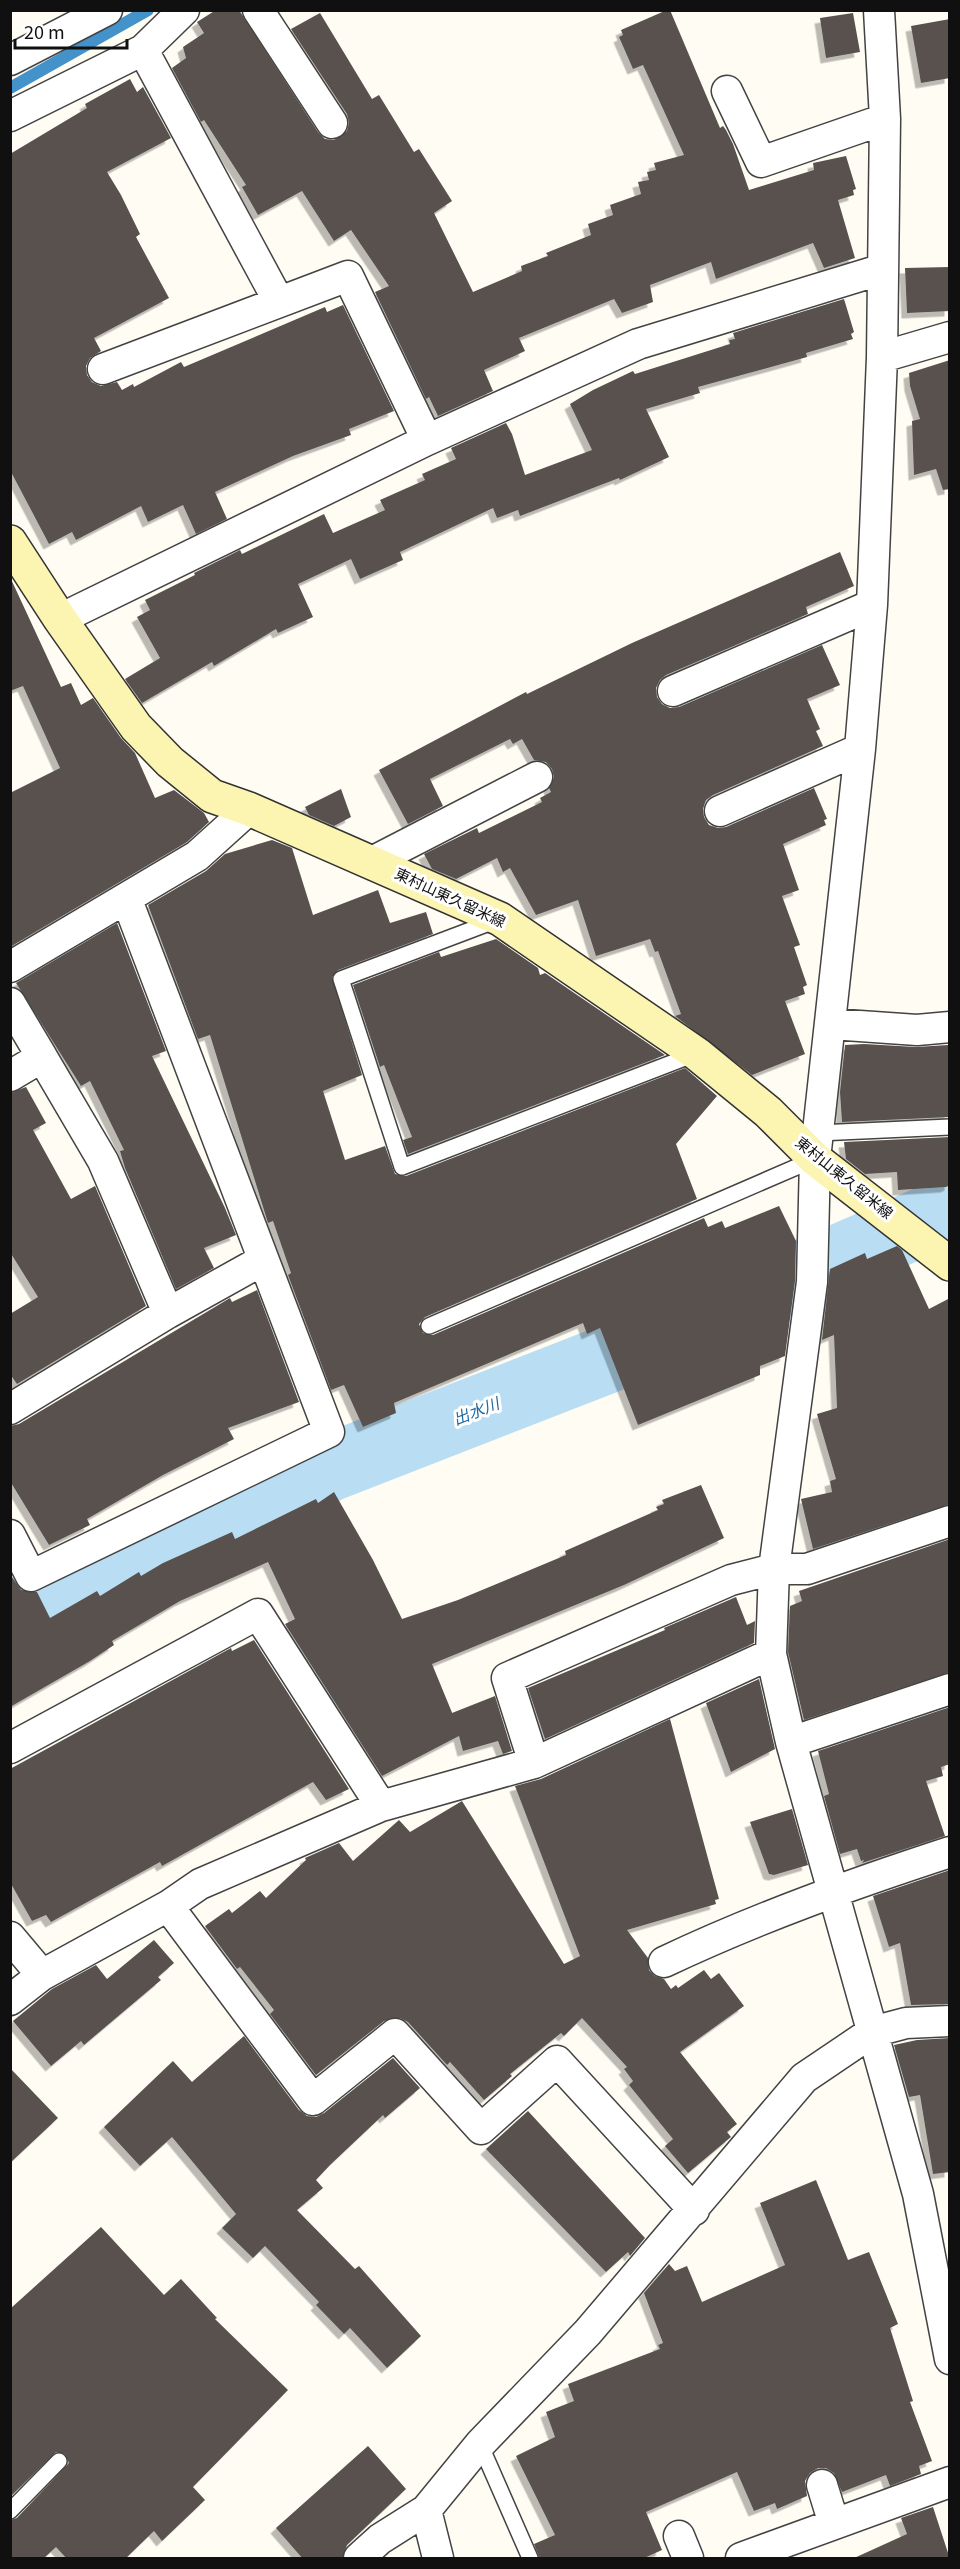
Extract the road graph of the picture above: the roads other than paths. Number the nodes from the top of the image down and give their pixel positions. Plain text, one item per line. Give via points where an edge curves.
1 (107, 10) edge
2 (184, 10) edge
3 (258, 10) edge
4 (879, 10) edge
5 (143, 50) junction
6 (10, 60) edge
7 (728, 91) dead end
8 (10, 116) edge
9 (885, 119) junction
10 (332, 123) dead end
11 (883, 269) junction
12 (279, 302) junction
13 (950, 337) edge
14 (882, 357) junction
15 (103, 369) dead end
16 (427, 440) junction
17 (10, 542) edge
18 (872, 605) junction
19 (60, 619) junction
20 (673, 691) dead end
21 (860, 748) junction
22 (537, 777) dead end
23 (249, 809) junction
24 (720, 811) dead end
25 (372, 862) junction
26 (127, 900) junction
27 (500, 919) junction
28 (10, 967) edge
29 (10, 1003) edge
30 (831, 1024) junction
31 (950, 1027) edge
32 (697, 1054) junction
33 (42, 1058) junction
34 (10, 1076) edge
35 (950, 1127) edge
36 (817, 1146) junction
37 (941, 1257) edge
38 (263, 1260) junction
39 (168, 1313) junction
40 (429, 1326) dead end
41 (10, 1409) edge
42 (950, 1521) edge
43 (10, 1535) edge
44 (774, 1569) junction
45 (771, 1654) junction
46 (950, 1689) edge
47 (791, 1743) junction
48 (10, 1748) edge
49 (534, 1763) junction
50 (381, 1806) junction
51 (950, 1852) edge
52 (833, 1891) junction
53 (168, 1906) junction
54 (10, 1937) edge
55 (664, 1962) dead end
56 (42, 1975) junction
57 (10, 2000) edge
58 (950, 2021) edge
59 (872, 2032) junction
60 (694, 2210) junction
61 (950, 2359) edge
62 (480, 2444) junction
63 (58, 2461) dead end
64 (950, 2482) edge
65 (822, 2485) dead end
66 (426, 2510) junction
67 (10, 2511) edge
68 (834, 2524) junction
69 (359, 2559) edge
70 (438, 2559) edge
71 (530, 2559) edge
72 (741, 2559) edge

1 - 6 street
2 - 5 street
3 - 10 street
4 - 9 street
5 - 8 street
5 - 12 street
7 - 9 street via 761,162
9 - 11 street
11 - 14 street
11 - 16 street via 638,344
12 - 15 street
12 - 16 street via 348,276
13 - 14 street
14 - 18 street
16 - 19 street
17 - 19 main road, 東村山東久留米線
18 - 20 street
18 - 21 street
19 - 23 main road, 東村山東久留米線 via 136,727 163,755 212,796
21 - 24 street
21 - 30 street
22 - 25 street
23 - 25 main road, 東村山東久留米線
23 - 26 street via 197,856
25 - 27 main road, 東村山東久留米線
26 - 28 street
26 - 38 street
27 - 32 main road, 東村山東久留米線
27 - 32 lane via 341,979 402,1167
29 - 33 street
30 - 31 street via 917,1030
30 - 36 street
32 - 36 main road, 東村山東久留米線
33 - 34 street
33 - 39 street via 103,1161
35 - 36 lane
36 - 37 main road, 東村山東久留米線 via 891,1218
36 - 40 lane
36 - 44 street via 813,1267
38 - 39 street
38 - 43 street via 329,1432 31,1576
39 - 41 street
42 - 44 street via 807,1569
44 - 45 street
44 - 49 street via 731,1581 507,1678
45 - 47 street
45 - 49 street
46 - 47 street
47 - 52 street
48 - 50 street via 258,1614
49 - 50 street
50 - 53 street via 200,1884
51 - 52 street
52 - 55 street via 722,1934
52 - 59 street
53 - 56 street
53 - 60 street via 313,2100 395,2034 481,2129 556,2061
54 - 56 street
56 - 57 street
58 - 59 street via 906,2023
59 - 60 street via 804,2078
59 - 61 street via 918,2194
60 - 62 street via 588,2332
62 - 66 street
62 - 71 lane
63 - 67 lane
64 - 68 street
65 - 68 street
66 - 69 street via 380,2539
66 - 70 street
68 - 72 street

